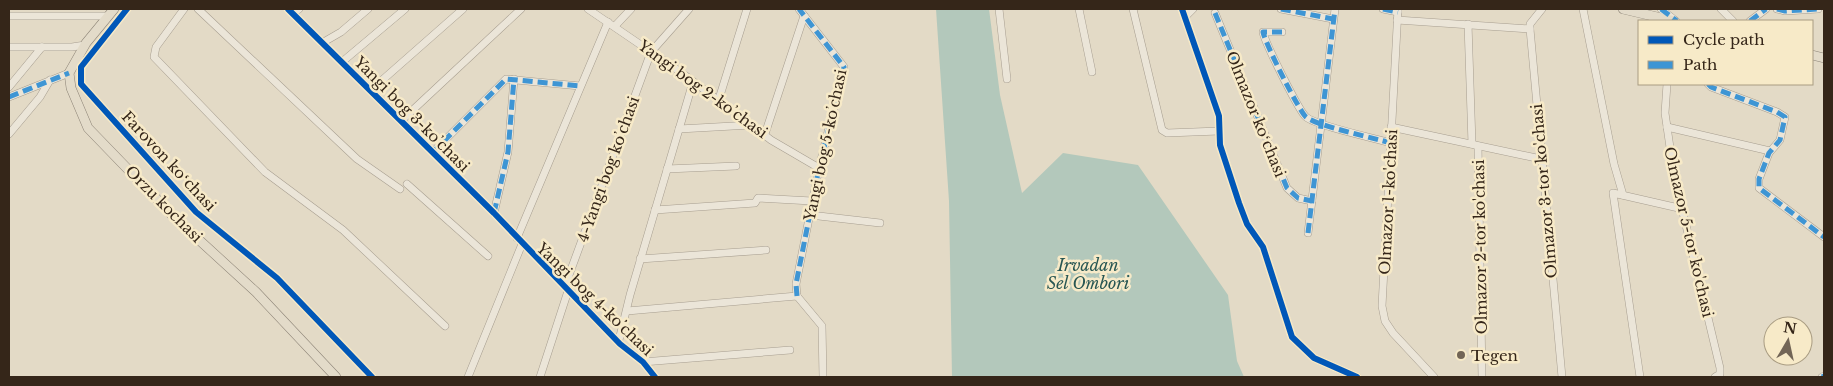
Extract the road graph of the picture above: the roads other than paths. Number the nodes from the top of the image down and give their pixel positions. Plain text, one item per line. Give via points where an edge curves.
1 (44, 9) edge
2 (127, 9) edge
3 (184, 9) edge
4 (198, 9) edge
5 (368, 9) edge
6 (405, 9) edge
7 (463, 9) edge
8 (521, 9) edge
9 (588, 9) edge
10 (631, 9) edge
11 (688, 9) edge
12 (747, 9) edge
13 (799, 9) edge
14 (999, 9) edge
15 (1080, 9) edge
16 (1133, 9) edge
17 (1182, 9) edge
18 (1193, 9) edge
19 (1281, 9) edge
20 (1335, 9) edge
21 (1383, 9) edge
22 (1542, 9) edge
23 (1583, 9) edge
24 (1623, 9) edge
25 (1661, 9) edge
26 (1720, 9) edge
27 (1766, 9) edge
28 (1777, 9) edge
29 (1818, 9) edge
30 (293, 10) edge
31 (111, 12) edge
32 (1214, 13) dead end
33 (1398, 14) edge
34 (9, 16) edge
35 (37, 16) junction
36 (804, 16) junction
37 (1186, 16) junction
38 (1333, 19) junction
39 (1671, 20) edge
40 (1674, 20) edge
41 (1732, 20) edge
42 (1751, 20) edge
43 (612, 24) junction
44 (1468, 24) junction
45 (1530, 28) junction
46 (1282, 32) dead end
47 (322, 43) junction
48 (85, 45) junction
49 (9, 47) edge
50 (42, 47) junction
51 (651, 52) junction
52 (342, 62) junction
53 (1092, 72) dead end
54 (70, 73) junction
55 (1007, 79) dead end
56 (50, 80) junction
57 (514, 80) junction
58 (693, 82) junction
59 (1667, 85) edge
60 (1709, 85) edge
61 (580, 86) junction
62 (9, 87) edge
63 (371, 90) junction
64 (9, 97) edge
65 (718, 102) junction
66 (400, 121) junction
67 (1320, 123) junction
68 (751, 125) junction
69 (1392, 127) junction
70 (1667, 127) junction
71 (679, 129) junction
72 (1219, 131) junction
73 (9, 134) edge
74 (765, 134) junction
75 (1391, 143) junction
76 (1475, 145) junction
77 (1770, 151) junction
78 (433, 152) junction
79 (1542, 159) junction
80 (736, 166) dead end
81 (818, 168) junction
82 (667, 169) junction
83 (1622, 195) junction
84 (812, 201) junction
85 (1312, 201) junction
86 (1683, 209) junction
87 (656, 210) junction
88 (494, 213) junction
89 (810, 215) junction
90 (880, 223) dead end
91 (1308, 233) dead end
92 (1824, 238) edge
93 (520, 241) junction
94 (766, 250) dead end
95 (488, 256) dead end
96 (640, 259) junction
97 (567, 288) junction
98 (797, 296) junction
99 (627, 311) junction
100 (445, 326) dead end
101 (619, 340) junction
102 (790, 350) dead end
103 (643, 362) junction
104 (336, 377) edge
105 (372, 377) edge
106 (468, 377) edge
107 (540, 377) edge
108 (655, 377) edge
109 (823, 377) edge
110 (1356, 377) edge
111 (1434, 377) edge
112 (1482, 377) edge
113 (1562, 377) edge
114 (1640, 377) edge
115 (1715, 377) edge

1 - 35 street
2 - 105 street, Farovon koʻchasi via 81,68 82,84 196,212 276,278
3 - 100 street via 156,47 154,57 265,172 343,230
4 - 95 street via 358,159 403,186
5 - 47 street
6 - 52 street
7 - 63 street
8 - 66 street
9 - 43 street, Yangi bog 2-koʼchasi
10 - 43 street
11 - 51 street
12 - 65 street
13 - 36 street, Yangi bog 5-koʼchasi
14 - 55 street
15 - 53 street
16 - 72 street via 1162,130 1167,133
17 - 37 street
18 - 37 street
19 - 38 street
20 - 38 street
21 - 33 street
22 - 45 street
23 - 83 street
24 - 39 main road
25 - 40 street
26 - 41 street
27 - 42 street
28 - 29 street
30 - 47 street, Yangi bog 3-koʼchasi
31 - 35 street
31 - 48 main road
32 - 85 street, Olmazor koʻchasi via 1287,188 1298,198
33 - 44 street
33 - 69 street, Olmazor 1-ko'chasi
34 - 35 street
36 - 74 street
36 - 81 street, Yangi bog 5-koʼchasi via 844,67
37 - 72 street via 1219,116
38 - 67 street
43 - 51 street, Yangi bog 2-koʼchasi
43 - 61 street
44 - 45 street
44 - 76 street, Olmazor 2-tor ko'chasi
45 - 79 street, Olmazor 3-tor ko'chasi
46 - 67 street via 1263,32 1304,115
47 - 52 street, Yangi bog 3-koʼchasi
48 - 50 street
48 - 54 main road
49 - 50 street
50 - 62 street
51 - 58 street, Yangi bog 2-koʼchasi
51 - 97 street, 4-Yangi bog koʼchasi
52 - 63 street, Yangi bog 3-koʼchasi
54 - 56 street
54 - 104 main road, Orzu kochasi via 71,88 88,128 174,217 256,292
56 - 64 street
56 - 73 street
57 - 61 street
57 - 78 street via 504,80
57 - 88 street via 510,142
58 - 65 street, Yangi bog 2-koʼchasi
58 - 71 street
59 - 70 street, Olmazor 5-tor ko'chasi
60 - 77 street via 1782,114 1785,120 1780,140
61 - 93 street
63 - 66 street, Yangi bog 3-koʼchasi
65 - 68 street, Yangi bog 2-koʼchasi
66 - 78 street, Yangi bog 3-koʼchasi
67 - 75 street
67 - 85 street
68 - 71 street
68 - 74 street, Yangi bog 2-koʼchasi
69 - 75 street, Olmazor 1-ko'chasi
69 - 76 street
70 - 77 street
70 - 86 street, Olmazor 5-tor ko'chasi
71 - 82 street
72 - 110 street via 1239,203 1247,224 1263,247 1292,337 1314,360
74 - 81 street, Yangi bog 2-koʼchasi
75 - 111 street, Olmazor 1-ko'chasi via 1382,306 1385,321
76 - 79 street
76 - 112 street, Olmazor 2-tor ko'chasi
77 - 92 street via 1759,179 1760,188
78 - 88 street, Yangi bog 3-koʼchasi
79 - 113 street, Olmazor 3-tor ko'chasi
80 - 82 street
81 - 84 street, Yangi bog 5-koʼchasi
82 - 87 street
83 - 86 street
83 - 114 street via 1613,193
84 - 87 street via 758,198 756,203
84 - 89 street, Yangi bog 5-koʼchasi
85 - 91 street
86 - 115 street, Olmazor 5-tor ko'chasi via 1720,368 1720,374
87 - 96 street
88 - 93 street, Yangi bog 3-koʼchasi
89 - 90 street
89 - 98 street, Yangi bog 5-koʼchasi via 796,284
93 - 97 street, Yangi bog 4-koʼchasi
93 - 106 street
94 - 96 street
96 - 99 street
97 - 101 street, Yangi bog 4-koʼchasi
97 - 107 street, 4-Yangi bog koʼchasi
98 - 99 street
98 - 109 street via 822,326
99 - 101 street
101 - 103 street, Yangi bog 4-koʼchasi
102 - 103 street
103 - 108 street, Yangi bog 4-koʼchasi

